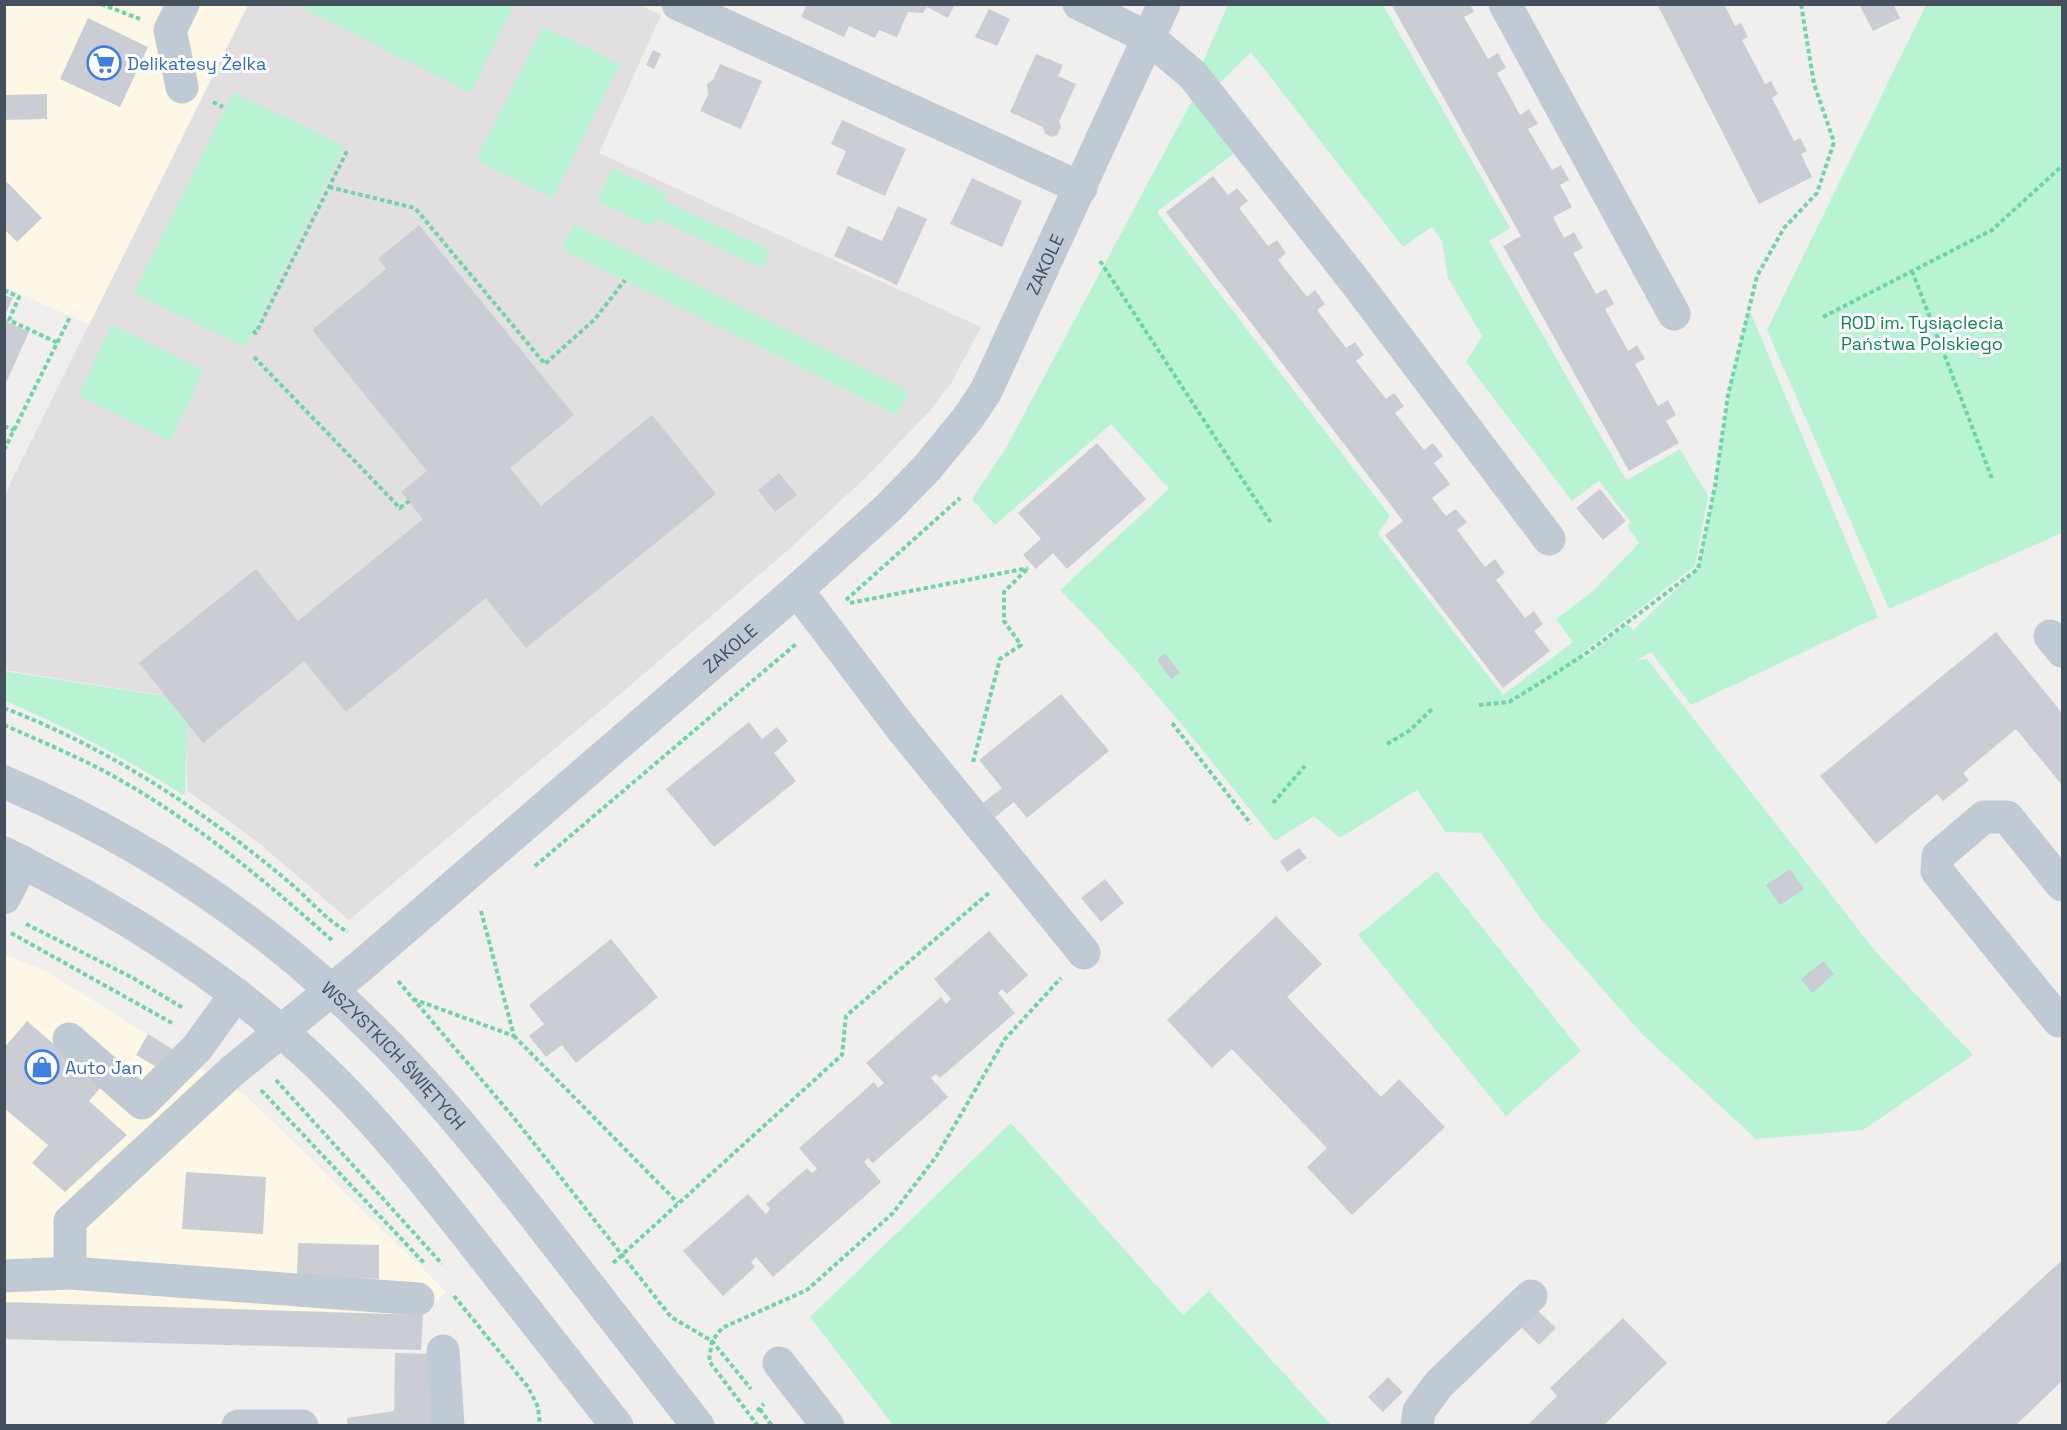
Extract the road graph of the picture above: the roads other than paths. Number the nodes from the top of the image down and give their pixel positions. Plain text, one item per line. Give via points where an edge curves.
1 (183, 4) edge
2 (678, 4) edge
3 (1079, 4) edge
4 (1164, 4) edge
5 (1505, 4) edge
6 (1149, 38) junction
7 (183, 87) dead end
8 (1081, 188) junction
9 (1674, 314) dead end
10 (1550, 539) dead end
11 (797, 590) junction
12 (4, 782) edge
13 (14, 857) edge
14 (2057, 868) edge
15 (12, 909) edge
16 (1084, 954) road end
17 (332, 990) junction
18 (236, 994) junction
19 (2062, 1021) edge
20 (282, 1032) junction
21 (69, 1039) dead end
22 (70, 1273) junction
23 (4, 1276) edge
24 (433, 1287) road end
25 (1531, 1296) dead end
26 (443, 1351) dead end
27 (779, 1363) dead end
28 (238, 1425) edge
29 (302, 1425) edge
30 (448, 1425) edge
31 (617, 1425) edge
32 (698, 1425) edge
33 (828, 1425) edge
34 (1417, 1425) edge

1 - 7 street via 170,30
2 - 8 street
3 - 6 street
4 - 6 street, ZAKOLE
5 - 9 street
6 - 8 street, ZAKOLE
6 - 10 street via 1182,64 1212,97
8 - 11 street, ZAKOLE via 986,391 968,418 907,489
11 - 16 street
11 - 17 street, ZAKOLE
12 - 17 street, WSZYSTKICH ŚWIĘTYCH via 108,832 161,863 262,934
13 - 15 street
13 - 18 street via 120,914
14 - 19 street via 2007,817 1984,817 1938,856 1937,871
17 - 20 street, ZAKOLE
17 - 32 street, WSZYSTKICH ŚWIĘTYCH via 409,1066 479,1146
18 - 20 street
18 - 21 street via 207,1034 142,1103
20 - 22 street, ZAKOLE via 244,1061 70,1221
20 - 31 street via 361,1107 416,1169
22 - 23 street
22 - 24 street
25 - 34 street via 1439,1384 1419,1411
26 - 30 street
27 - 33 street
28 - 29 street

